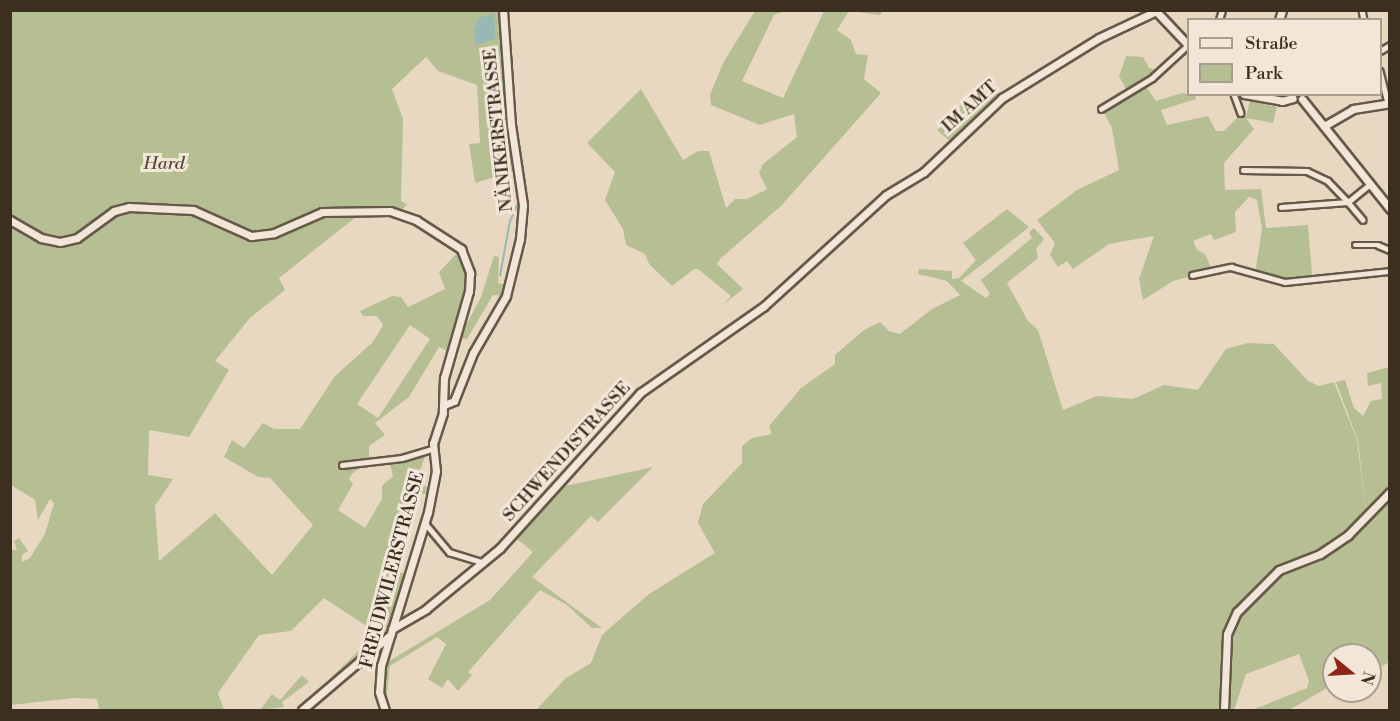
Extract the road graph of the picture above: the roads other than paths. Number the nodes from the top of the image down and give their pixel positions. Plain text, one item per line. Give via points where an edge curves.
1 (503, 10) edge
2 (1157, 11) edge
3 (1187, 44) edge
4 (1187, 46) edge
5 (1386, 82) edge
6 (1235, 96) edge
7 (1255, 96) edge
8 (1293, 96) edge
9 (1303, 97) edge
10 (1389, 103) edge
11 (1101, 109) dead end
12 (1241, 113) dead end
13 (1324, 126) junction
14 (1243, 170) dead end
15 (1370, 185) junction
16 (1386, 199) edge
17 (1348, 201) junction
18 (1281, 207) dead end
19 (1389, 209) edge
20 (10, 220) edge
21 (1363, 220) dead end
22 (1355, 245) dead end
23 (1389, 250) edge
24 (823, 251) joint
25 (1389, 271) edge
26 (1192, 275) dead end
27 (444, 405) junction
28 (432, 449) junction
29 (342, 465) dead end
30 (1389, 492) edge
31 (425, 523) junction
32 (465, 560) junction
33 (481, 562) junction
34 (469, 572) junction
35 (391, 632) junction
36 (302, 711) edge
37 (385, 711) edge
38 (1224, 711) edge

1 - 27 street, NÄNIKERSTRASSE via 511,125 523,205 520,239 506,296 473,353 454,401
2 - 3 street
2 - 24 street, IM AMT via 1099,38 1002,98 924,172 886,195
4 - 11 street via 1152,78
5 - 10 street
6 - 12 street
7 - 8 street via 1282,101
8 - 9 street
9 - 13 street
10 - 13 street via 1353,109
13 - 15 street
14 - 17 street via 1303,170 1328,181
15 - 16 street
15 - 17 street
16 - 19 street
17 - 18 street
17 - 21 street
20 - 27 street, FREUDWILERSTRASSE via 41,238 60,242 77,238 114,211 129,207 193,210 234,232 251,236 274,233 331,210 406,215 461,249 470,273 470,291 444,378
22 - 23 street via 1378,245
24 - 33 street, SCHWENDISTRASSE via 763,307 628,403 500,548
25 - 26 street via 1285,282 1231,267
27 - 28 street, FREUDWILERSTRASSE
28 - 29 street via 402,458
28 - 31 street, FREUDWILERSTRASSE via 436,471
30 - 38 street via 1370,518 1320,554 1289,564 1274,574 1237,612 1229,629
31 - 32 street via 444,548
31 - 35 street, FREUDWILERSTRASSE
32 - 33 street
32 - 34 street
33 - 34 street, SCHWENDISTRASSE
34 - 35 street, SCHWENDISTRASSE via 426,609
35 - 36 street, SCHWENDISTRASSE
35 - 37 street, FREUDWILERSTRASSE via 379,685

